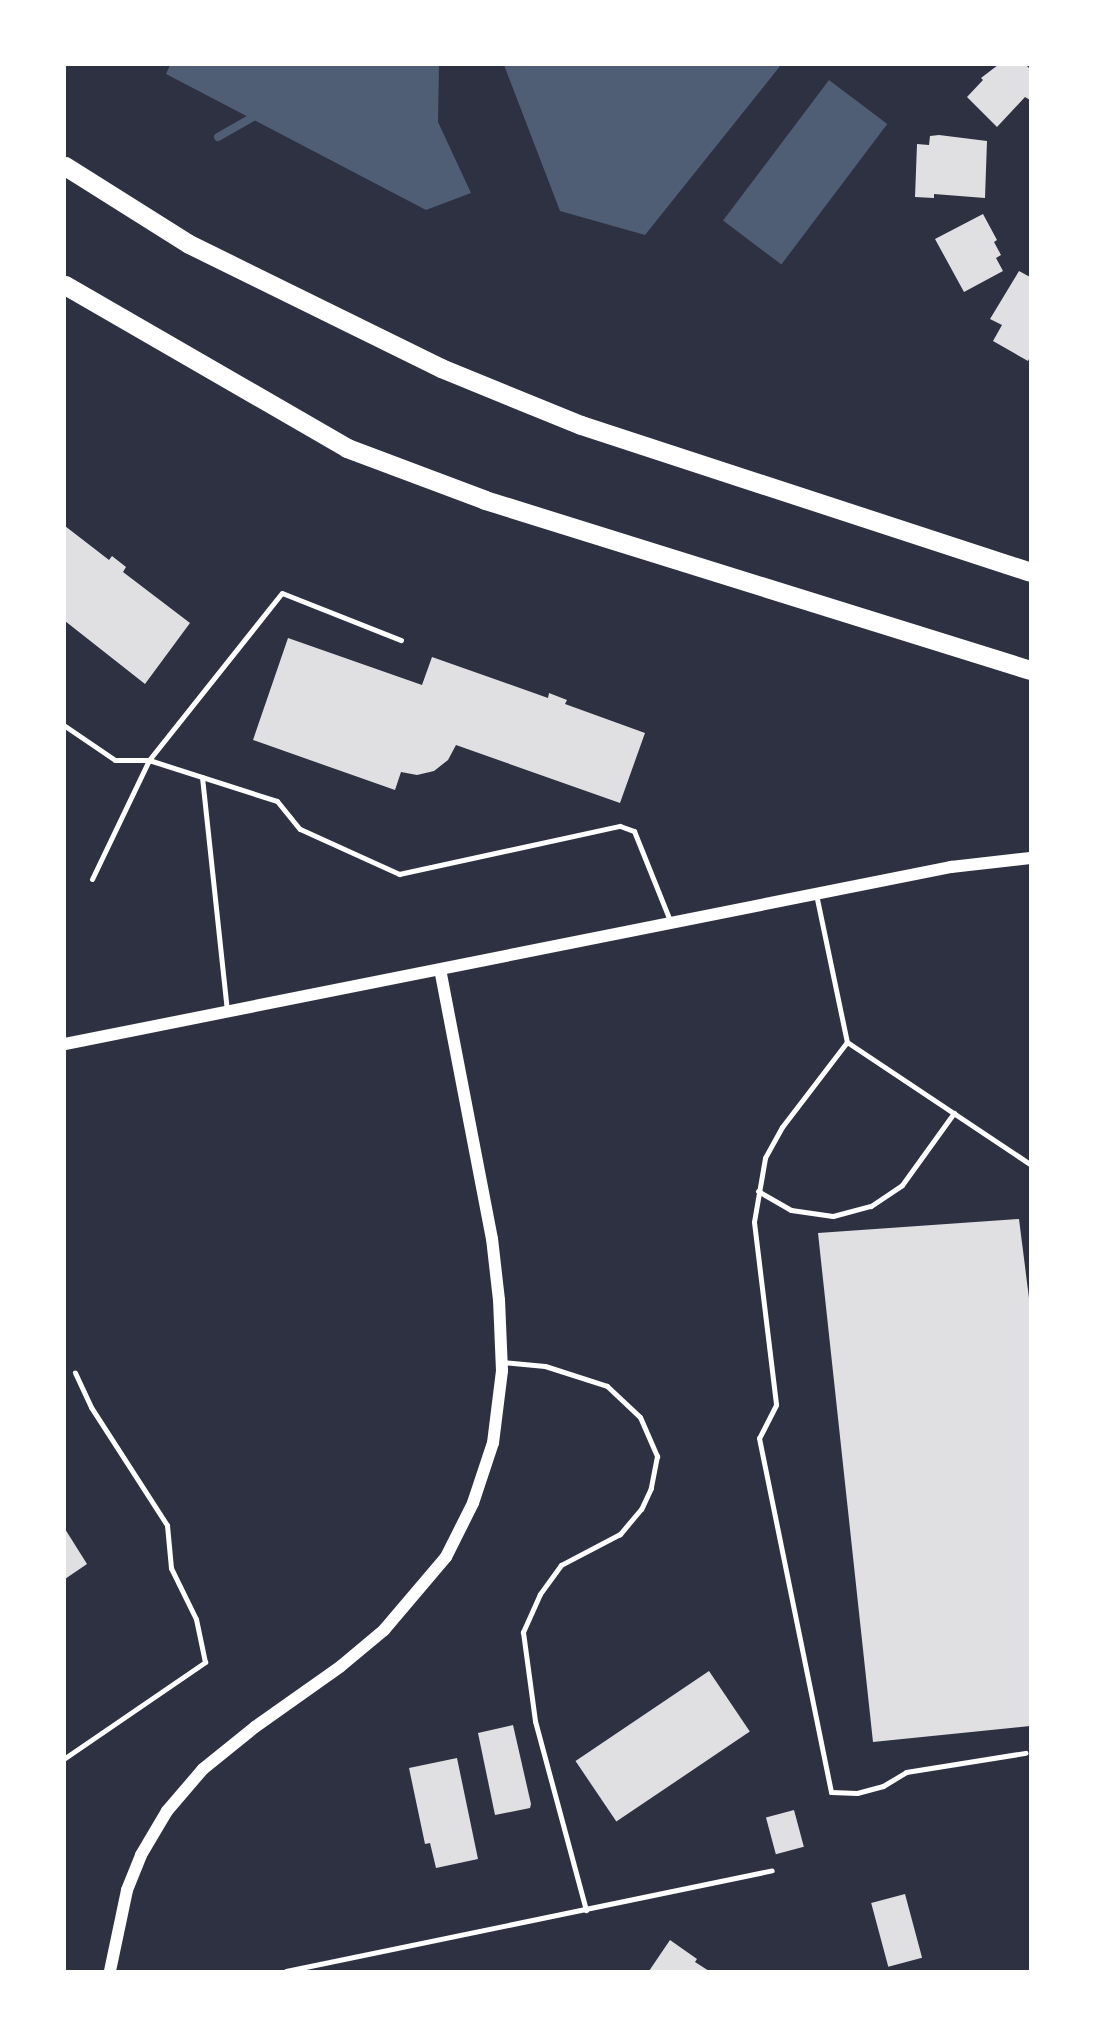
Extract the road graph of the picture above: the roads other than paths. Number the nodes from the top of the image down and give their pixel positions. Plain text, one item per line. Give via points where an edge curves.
1 (65, 166) edge
2 (65, 285) edge
3 (1030, 572) edge
4 (401, 640) dead end
5 (1030, 670) edge
6 (65, 726) edge
7 (149, 760) junction
8 (202, 777) junction
9 (1030, 858) edge
10 (92, 879) dead end
11 (816, 894) junction
12 (671, 923) junction
13 (440, 970) junction
14 (227, 1012) junction
15 (847, 1042) junction
16 (65, 1044) edge
17 (954, 1113) junction
18 (1030, 1164) edge
19 (758, 1191) junction
20 (502, 1362) junction
21 (75, 1372) dead end
22 (1025, 1753) dead end
23 (65, 1758) edge
24 (772, 1870) dead end
25 (586, 1910) junction
26 (110, 1971) edge
27 (286, 1971) edge

1 - 3 highway via 189,244 441,368 580,425
2 - 5 highway via 347,448 485,500
4 - 7 lane via 282,593
6 - 7 lane via 115,760
7 - 8 lane
7 - 10 lane
8 - 12 lane via 276,801 300,829 399,874 627,828 634,831
8 - 14 lane
9 - 11 street via 951,867
11 - 12 street
11 - 15 lane
12 - 13 street
13 - 14 street
13 - 20 street via 492,1239
14 - 16 street
15 - 17 lane
15 - 19 lane via 782,1127 765,1158
17 - 18 lane
17 - 19 lane via 902,1185 871,1206 833,1216 791,1210
19 - 22 lane via 754,1222 776,1405 759,1438 831,1792 858,1794 906,1772
20 - 25 lane via 545,1366 607,1386 640,1417 657,1456 651,1488 641,1509 620,1534 561,1565 540,1594 523,1632 534,1721
20 - 26 street via 492,1443 473,1503 446,1557 384,1630 203,1769 167,1811 127,1890
21 - 23 lane via 91,1407 167,1525 171,1568 196,1619 205,1662
24 - 25 lane
25 - 27 lane

